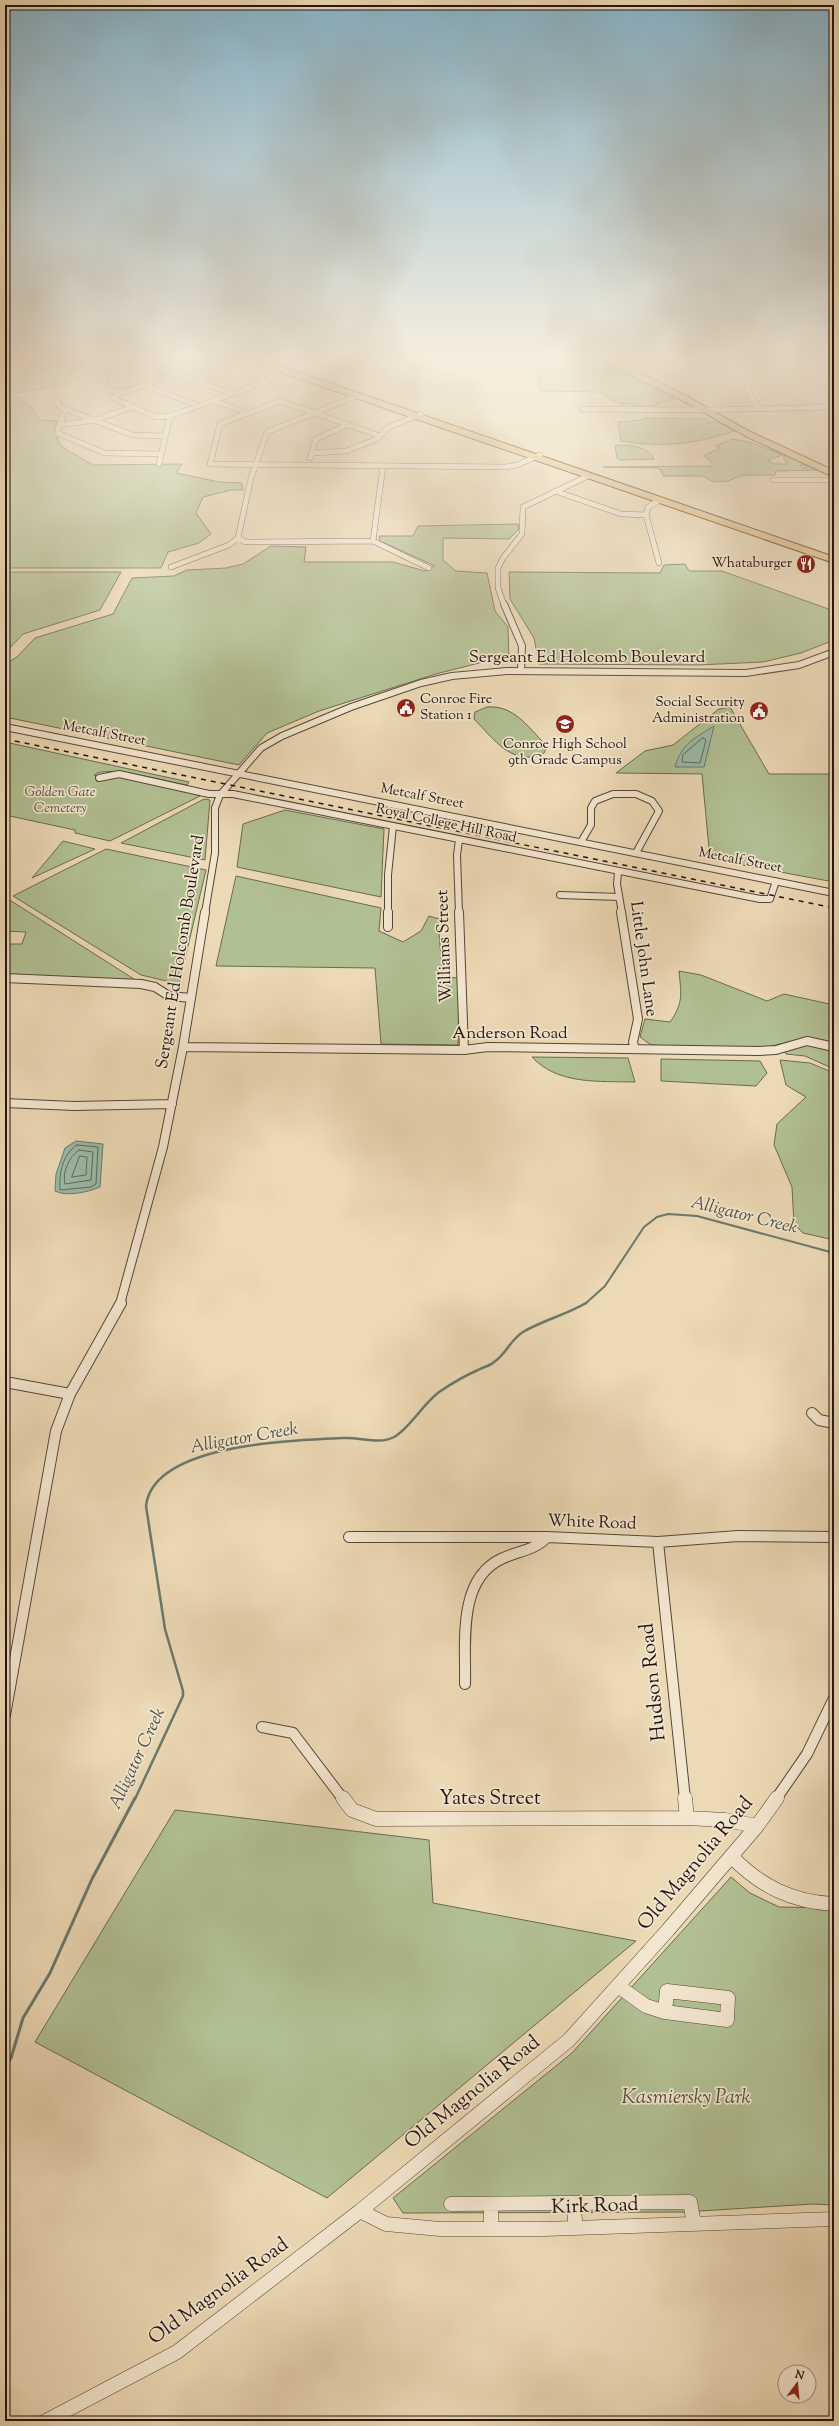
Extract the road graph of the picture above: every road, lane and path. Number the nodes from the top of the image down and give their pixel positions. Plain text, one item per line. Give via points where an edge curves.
1 (253, 474) edge
2 (382, 474) edge
3 (583, 474) edge
4 (593, 474) edge
5 (588, 476) junction
6 (773, 480) dead end
7 (834, 480) edge
8 (620, 483) junction
9 (555, 491) junction
10 (663, 500) junction
11 (646, 515) junction
12 (757, 534) junction
13 (238, 538) junction
14 (373, 542) junction
15 (799, 544) junction
16 (834, 556) edge
17 (834, 560) edge
18 (659, 563) dead end
19 (171, 567) dead end
20 (429, 568) dead end
21 (834, 652) edge
22 (522, 671) junction
23 (5, 727) edge
24 (237, 774) junction
25 (99, 778) dead end
26 (220, 795) junction
27 (393, 826) junction
28 (459, 840) junction
29 (581, 842) junction
30 (636, 853) junction
31 (618, 872) junction
32 (776, 881) junction
33 (834, 893) edge
34 (560, 895) dead end
35 (619, 897) junction
36 (388, 927) dead end
37 (5, 978) edge
38 (191, 998) junction
39 (183, 1047) junction
40 (834, 1047) edge
41 (635, 1049) junction
42 (464, 1050) junction
43 (5, 1103) edge
44 (172, 1104) junction
45 (5, 1382) edge
46 (70, 1394) junction
47 (812, 1413) dead end
48 (834, 1423) edge
49 (349, 1537) dead end
50 (547, 1537) junction
51 (834, 1537) edge
52 (658, 1542) junction
53 (466, 1684) dead end
54 (834, 1698) edge
55 (5, 1716) edge
56 (262, 1727) dead end
57 (687, 1818) junction
58 (757, 1826) junction
59 (730, 1856) junction
60 (834, 1904) edge
61 (618, 1986) junction
62 (665, 2012) junction
63 (452, 2204) dead end
64 (491, 2204) junction
65 (573, 2204) junction
66 (360, 2211) junction
67 (834, 2219) edge
68 (694, 2224) junction
69 (576, 2228) junction
70 (491, 2229) junction
71 (46, 2421) edge

1 - 13 street
2 - 14 street
3 - 5 main road
4 - 8 main road
5 - 8 main road
5 - 9 street
5 - 10 main road
6 - 7 street
8 - 10 main road
9 - 11 street via 621,514
9 - 22 street via 523,507 522,536 502,558 497,571 501,602 521,637
10 - 11 street via 648,507
10 - 12 main road
10 - 15 main road via 695,508
11 - 18 street
12 - 15 main road
12 - 17 main road
13 - 14 street via 245,542
13 - 19 street via 229,545
14 - 20 street
15 - 16 main road
21 - 22 street, Sergeant Ed Holcomb Boulevard via 799,665 746,673
22 - 24 street, Sergeant Ed Holcomb Boulevard via 471,673 435,679 351,707 268,743
23 - 24 street, Metcalf Street
24 - 26 street, Sergeant Ed Holcomb Boulevard
24 - 29 street, Metcalf Street
25 - 26 street, Royal College Hill Road via 119,774
26 - 27 street, Royal College Hill Road via 233,794
26 - 38 street, Sergeant Ed Holcomb Boulevard via 215,808 215,853
27 - 28 street, Royal College Hill Road
27 - 36 street via 388,875
28 - 31 street, Royal College Hill Road
28 - 42 street, Williams Street via 457,855
29 - 30 street, Metcalf Street
29 - 30 street via 591,825 591,808 595,801 614,794 636,794 652,801 659,811
30 - 32 street, Metcalf Street
31 - 32 street, Royal College Hill Road via 760,899 770,899
31 - 35 street, Little John Lane
32 - 33 street, Metcalf Street
34 - 35 street
35 - 41 street, Little John Lane via 638,1019 633,1042
37 - 38 street via 43,982 141,984 155,987 169,996
38 - 39 street, Sergeant Ed Holcomb Boulevard
39 - 42 street, Anderson Road
39 - 44 street, Sergeant Ed Holcomb Boulevard
40 - 41 street, Anderson Road via 807,1041 776,1050 759,1051
41 - 42 street, Anderson Road via 488,1047
43 - 44 street via 74,1106
44 - 46 street, Sergeant Ed Holcomb Boulevard via 124,1296
45 - 46 street
46 - 55 street, Sergeant Ed Holcomb Boulevard via 56,1431
47 - 48 street via 819,1420
49 - 50 street, White Road
50 - 52 street, White Road
50 - 53 street via 537,1547 492,1563 478,1577 469,1597
51 - 52 street, White Road via 738,1536
52 - 57 street, Hudson Road
54 - 58 street, Old Magnolia Road via 807,1754
56 - 57 street, Yates Street via 293,1733 352,1810 376,1819
57 - 58 street, Yates Street via 725,1820
58 - 59 street, Old Magnolia Road
59 - 60 street via 757,1881 771,1890 816,1903
59 - 61 street, Old Magnolia Road
61 - 62 street via 640,2002 657,2011
61 - 66 street, Old Magnolia Road via 569,2040
62 - 62 street via 727,2020 728,1998 667,1991
63 - 64 street
64 - 65 street
64 - 70 street
65 - 68 street via 690,2202
65 - 69 street
66 - 70 street, Kirk Road via 386,2224 440,2229
66 - 71 street, Old Magnolia Road via 177,2352
67 - 68 street, Kirk Road
68 - 69 street, Kirk Road
69 - 70 street, Kirk Road

